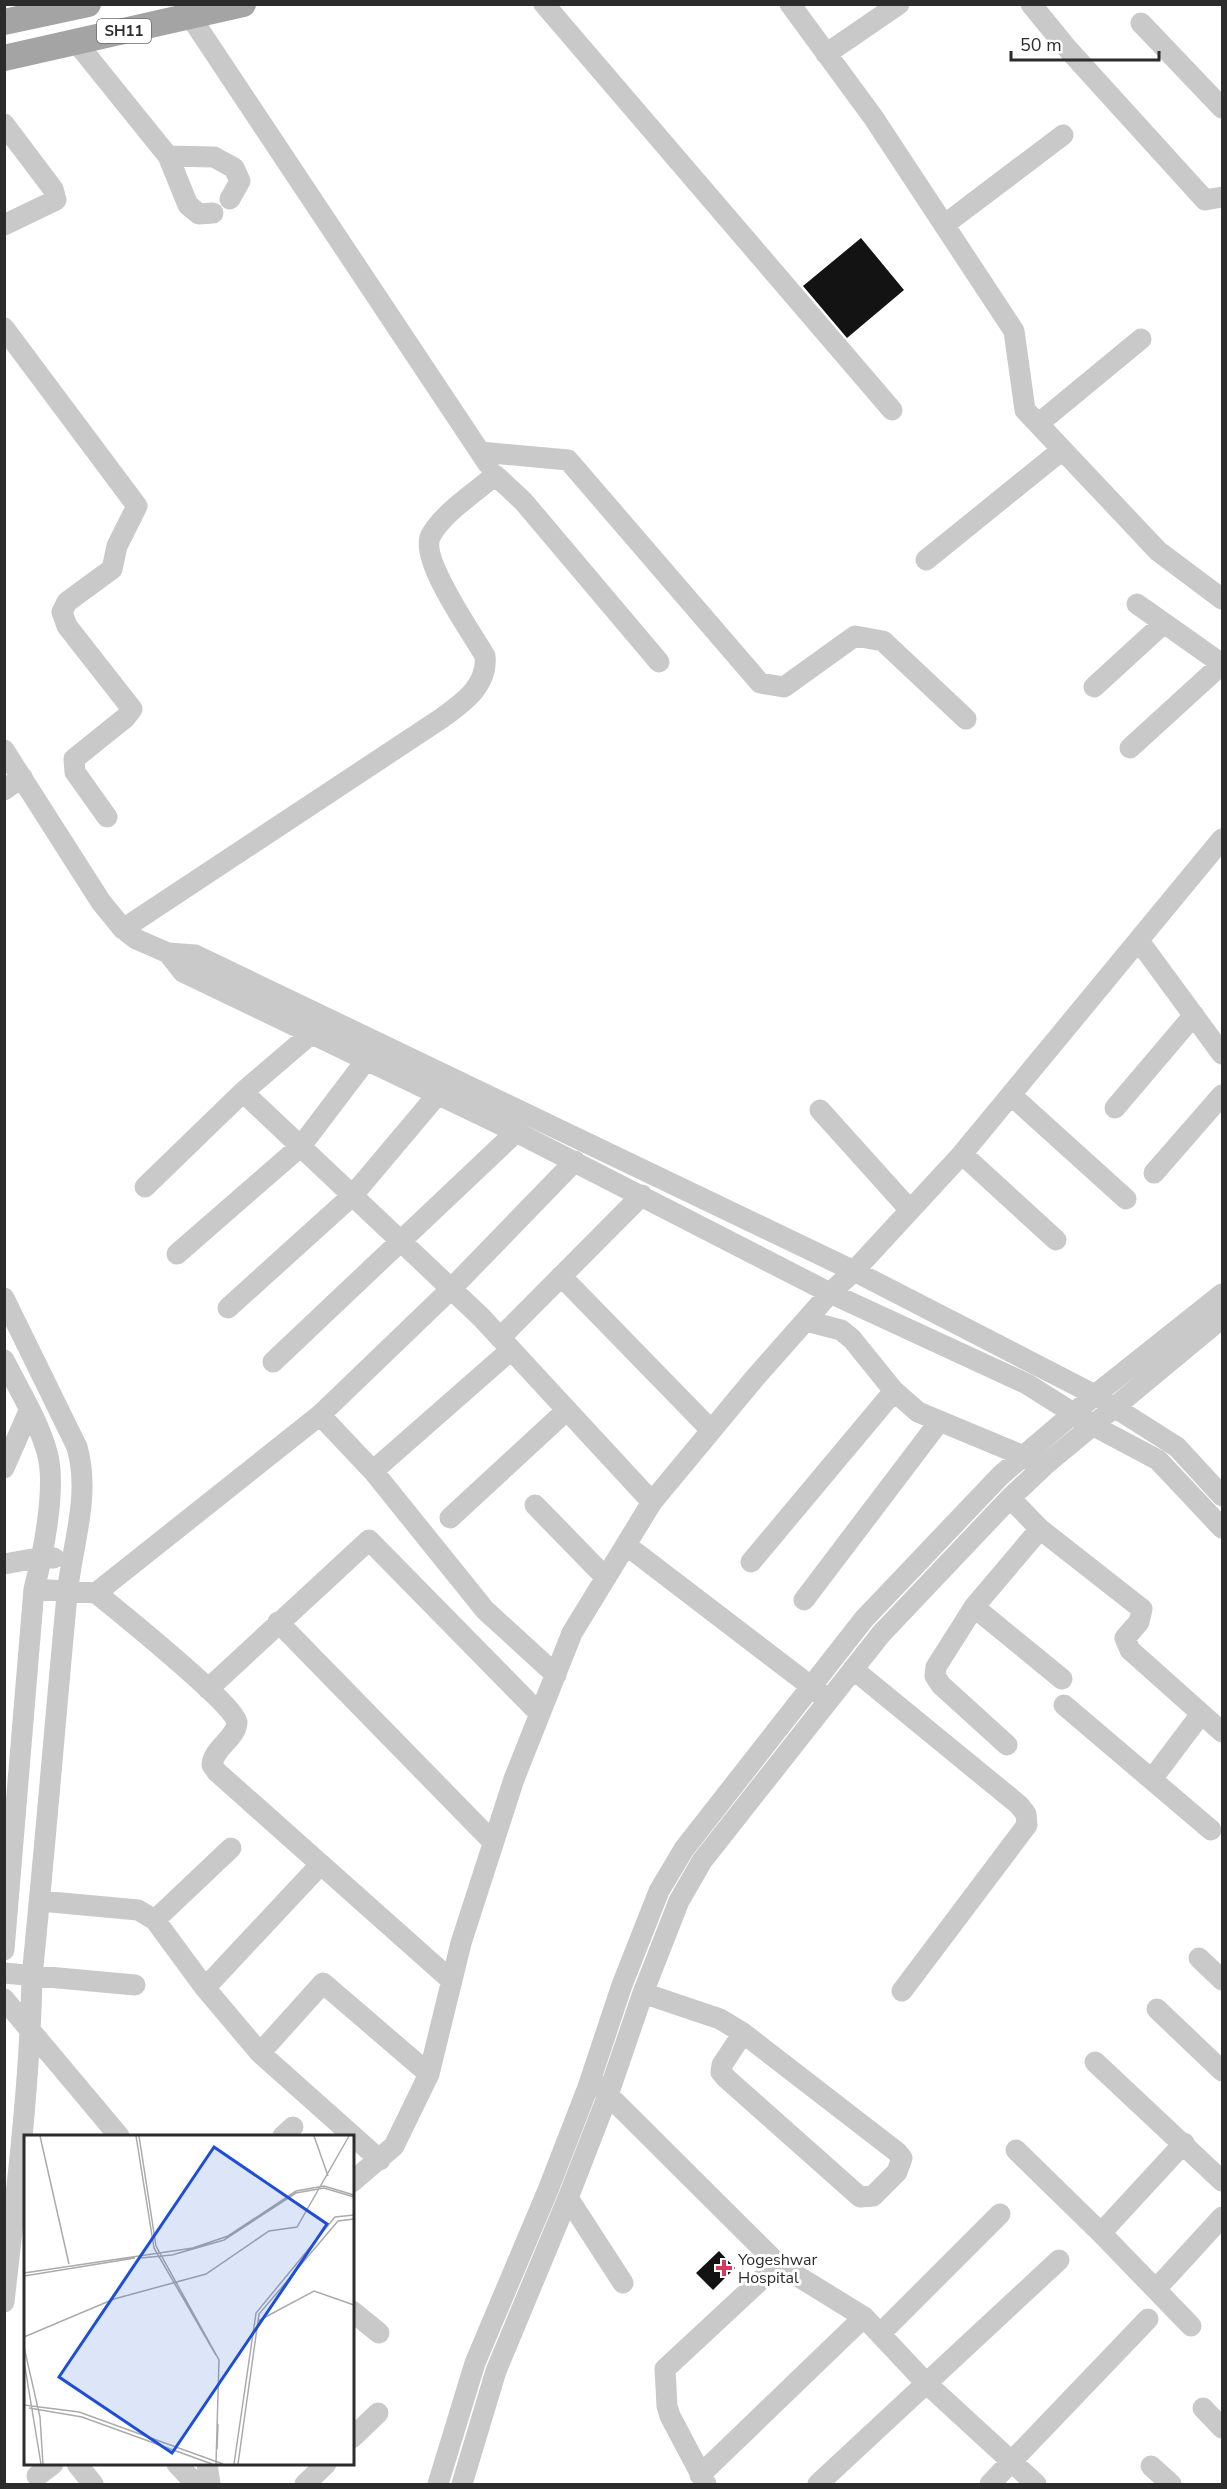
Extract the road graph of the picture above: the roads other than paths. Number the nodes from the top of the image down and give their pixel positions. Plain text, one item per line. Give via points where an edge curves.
1 (88, 4) edge
2 (243, 4) edge
3 (544, 4) edge
4 (790, 4) edge
5 (899, 4) edge
6 (1031, 4) edge
7 (190, 16) junction
8 (4, 22) edge
9 (1141, 23) dead end
10 (76, 42) junction
11 (826, 54) junction
12 (4, 58) edge
13 (1222, 108) edge
14 (4, 124) edge
15 (1063, 135) dead end
16 (168, 156) junction
17 (1222, 197) edge
18 (230, 199) dead end
19 (213, 213) dead end
20 (4, 225) edge
21 (944, 225) junction
22 (4, 328) edge
23 (1142, 339) dead end
24 (892, 410) dead end
25 (1038, 424) junction
26 (1062, 450) junction
27 (480, 452) junction
28 (495, 475) junction
29 (926, 560) dead end
30 (1222, 599) edge
31 (1137, 604) dead end
32 (1164, 623) junction
33 (659, 663) dead end
34 (1094, 687) dead end
35 (966, 719) dead end
36 (1130, 748) dead end
37 (4, 750) edge
38 (22, 777) junction
39 (4, 790) edge
40 (107, 817) dead end
41 (1219, 853) edge
42 (123, 929) junction
43 (1139, 941) junction
44 (168, 954) junction
45 (1194, 1015) junction
46 (312, 1033) junction
47 (1221, 1048) edge
48 (367, 1059) junction
49 (243, 1092) junction
50 (438, 1094) junction
51 (1011, 1095) junction
52 (1222, 1095) edge
53 (1115, 1108) dead end
54 (820, 1110) dead end
55 (516, 1132) junction
56 (301, 1146) junction
57 (962, 1154) junction
58 (575, 1161) junction
59 (1154, 1173) dead end
60 (145, 1187) dead end
61 (352, 1195) junction
62 (642, 1195) junction
63 (1126, 1199) dead end
64 (910, 1210) junction
65 (1056, 1240) dead end
66 (401, 1242) junction
67 (177, 1254) dead end
68 (854, 1271) junction
69 (561, 1276) junction
70 (451, 1289) junction
71 (830, 1293) junction
72 (1222, 1294) edge
73 (4, 1298) edge
74 (228, 1308) dead end
75 (1222, 1318) edge
76 (806, 1321) junction
77 (506, 1344) junction
78 (4, 1360) edge
79 (273, 1362) dead end
80 (894, 1391) junction
81 (1095, 1395) junction
82 (1115, 1408) junction
83 (567, 1410) junction
84 (29, 1411) junction
85 (1074, 1413) junction
86 (320, 1415) junction
87 (939, 1422) junction
88 (1092, 1425) junction
89 (711, 1430) junction
90 (1023, 1456) junction
91 (1044, 1465) junction
92 (4, 1468) edge
93 (373, 1471) junction
94 (1222, 1496) edge
95 (1010, 1498) junction
96 (652, 1502) junction
97 (535, 1505) dead end
98 (450, 1518) dead end
99 (1222, 1528) edge
100 (1040, 1529) junction
101 (626, 1545) junction
102 (43, 1557) junction
103 (72, 1560) junction
104 (751, 1562) dead end
105 (4, 1564) edge
106 (606, 1578) junction
107 (34, 1589) junction
108 (68, 1591) junction
109 (96, 1593) junction
110 (804, 1599) dead end
111 (974, 1607) junction
112 (278, 1622) junction
113 (853, 1669) junction
114 (555, 1675) junction
115 (1062, 1678) dead end
116 (810, 1686) junction
117 (208, 1689) junction
118 (828, 1699) junction
119 (1064, 1705) dead end
120 (540, 1714) junction
121 (1201, 1714) junction
122 (1222, 1732) edge
123 (1007, 1745) dead end
124 (1152, 1779) junction
125 (1211, 1830) dead end
126 (493, 1842) junction
127 (231, 1848) dead end
128 (321, 1864) junction
129 (40, 1901) junction
130 (156, 1920) junction
131 (4, 1950) edge
132 (1199, 1958) dead end
133 (4, 1973) edge
134 (32, 1976) junction
135 (452, 1980) junction
136 (1222, 1980) edge
137 (135, 1985) dead end
138 (205, 1988) junction
139 (902, 1991) dead end
140 (643, 1993) junction
141 (4, 1999) edge
142 (1157, 2010) dead end
143 (31, 2031) junction
144 (743, 2033) junction
145 (260, 2053) junction
146 (1095, 2062) dead end
147 (1222, 2071) edge
148 (429, 2074) junction
149 (591, 2078) junction
150 (608, 2095) junction
151 (24, 2135) edge
152 (118, 2135) edge
153 (352, 2135) edge
154 (354, 2137) edge
155 (24, 2142) edge
156 (1184, 2143) junction
157 (1016, 2150) dead end
158 (380, 2160) junction
159 (22, 2174) edge
160 (354, 2180) edge
161 (1222, 2181) edge
162 (568, 2198) junction
163 (1000, 2214) dead end
164 (1222, 2217) edge
165 (1101, 2233) junction
166 (1059, 2260) dead end
167 (778, 2264) junction
168 (623, 2283) dead end
169 (1156, 2289) junction
170 (4, 2302) edge
171 (354, 2313) edge
172 (864, 2317) junction
173 (1148, 2319) dead end
174 (1191, 2326) dead end
175 (379, 2333) dead end
176 (880, 2334) junction
177 (926, 2383) junction
178 (462, 2403) junction
179 (1203, 2408) dead end
180 (483, 2409) junction
181 (378, 2413) dead end
182 (1222, 2428) edge
183 (354, 2436) edge
184 (1014, 2462) junction
185 (79, 2465) edge
186 (183, 2465) edge
187 (324, 2465) edge
188 (1151, 2466) dead end
189 (206, 2473) edge
190 (703, 2480) edge
191 (93, 2484) edge
192 (305, 2484) edge
193 (438, 2484) edge
194 (462, 2484) edge
195 (818, 2484) edge
196 (990, 2484) edge
197 (1036, 2484) edge
198 (1171, 2484) edge

1 - 8 main road, SH11
2 - 7 main road, SH11
3 - 24 street
4 - 11 street
5 - 11 street
6 - 17 street via 1066,48 1205,200
7 - 10 main road, SH11
7 - 27 street
9 - 13 street
10 - 12 main road, SH11
10 - 16 street
11 - 21 street
14 - 20 street via 53,189 56,200
15 - 21 street
16 - 18 street via 214,157 230,164 240,181
16 - 19 street via 188,205 199,214
21 - 25 street via 1014,331 1025,410
22 - 40 street via 137,506 117,546 112,569 67,602 62,612 67,626 132,709 74,759 75,772
23 - 25 street
25 - 26 street
26 - 29 street
26 - 30 street via 1158,551
27 - 28 street
27 - 35 street via 568,460 760,683 784,687 855,636 883,640
28 - 33 street via 523,501
28 - 42 street via 440,523 428,547 433,567 486,656 487,670 478,686 442,718
31 - 32 street
32 - 34 street
32 - 36 street via 1222,664
37 - 38 street
38 - 39 street
38 - 42 street via 101,902
41 - 43 street
42 - 44 street
43 - 45 street
43 - 51 street
44 - 46 street via 183,972
44 - 68 street via 195,955
45 - 47 street
45 - 53 street
46 - 48 street
46 - 49 street
48 - 50 street
48 - 56 street
49 - 56 street
49 - 60 street
50 - 55 street
50 - 61 street
51 - 57 street
51 - 63 street
52 - 59 street
54 - 64 street
55 - 58 street
55 - 66 street
56 - 61 street
56 - 67 street
57 - 64 street
57 - 65 street
58 - 62 street
58 - 70 street
61 - 66 street
61 - 74 street
62 - 69 street
62 - 71 street
64 - 68 street
66 - 70 street
66 - 79 street
68 - 71 street
68 - 81 street
69 - 77 street
69 - 89 street
70 - 77 street
70 - 86 street
71 - 76 street
71 - 85 street via 1027,1384
72 - 81 street
73 - 103 street via 72,1434 82,1464 83,1492
75 - 82 street
76 - 80 street via 841,1330
76 - 89 street
77 - 83 street
77 - 93 street
78 - 84 street
80 - 87 street via 918,1412
80 - 104 street
81 - 82 street
81 - 85 street
82 - 88 street
82 - 94 street via 1177,1447
83 - 96 street
83 - 98 street
84 - 92 street
84 - 102 street via 51,1473
85 - 88 street
85 - 90 street
86 - 93 street
86 - 109 street
87 - 90 street
87 - 110 street
88 - 91 street
88 - 99 street via 1158,1460
89 - 96 street
90 - 91 street
90 - 116 street via 864,1619
91 - 95 street
93 - 114 street via 485,1610
95 - 100 street
95 - 113 street via 881,1634
96 - 101 street
97 - 106 street
100 - 111 street
100 - 121 street via 1142,1609 1139,1622 1125,1638 1130,1650
101 - 106 street
101 - 116 street
102 - 103 street
102 - 105 street
102 - 107 street
103 - 108 street
106 - 114 street via 572,1633
107 - 108 street
107 - 131 street
108 - 109 street
108 - 129 street
109 - 117 street
111 - 115 street
111 - 123 street via 942,1656 935,1676
112 - 117 street
112 - 120 street via 369,1540
112 - 126 street
113 - 118 street
113 - 139 street via 1026,1814 1027,1825
114 - 120 street
116 - 118 street
116 - 149 street via 695,1833 659,1892
117 - 128 street via 231,1710 237,1723 214,1755 212,1765
118 - 140 street via 702,1861 679,1901
119 - 124 street
120 - 126 street
121 - 122 street
121 - 124 street
124 - 125 street
126 - 135 street
127 - 130 street
128 - 135 street
128 - 138 street
129 - 130 street via 138,1910
129 - 134 street
130 - 138 street
132 - 136 street
133 - 134 street
134 - 137 street
134 - 143 street
135 - 148 street
138 - 145 street
140 - 144 street via 720,2019
140 - 150 street
141 - 143 street
142 - 147 street
143 - 151 street
143 - 152 street
144 - 144 street via 722,2066 726,2078 860,2197 873,2196 897,2172 902,2158
145 - 148 street via 323,1983
145 - 153 street
146 - 156 street
148 - 158 street via 394,2146
149 - 150 street
149 - 178 street
150 - 162 street
150 - 167 street
154 - 158 street
155 - 159 street
156 - 161 street
156 - 165 street
157 - 165 street
158 - 160 street
159 - 170 street
162 - 168 street
162 - 180 street
163 - 176 street
164 - 169 street
165 - 169 street
166 - 177 street
167 - 172 street
167 - 190 street via 665,2369 667,2406
169 - 174 street
171 - 175 street
172 - 176 street
172 - 190 street
173 - 184 street
176 - 177 street
177 - 184 street
177 - 195 street
178 - 180 street
178 - 193 street
179 - 182 street
180 - 194 street
181 - 183 street
184 - 196 street
184 - 197 street
185 - 191 street
186 - 189 street
187 - 192 street
188 - 198 street

